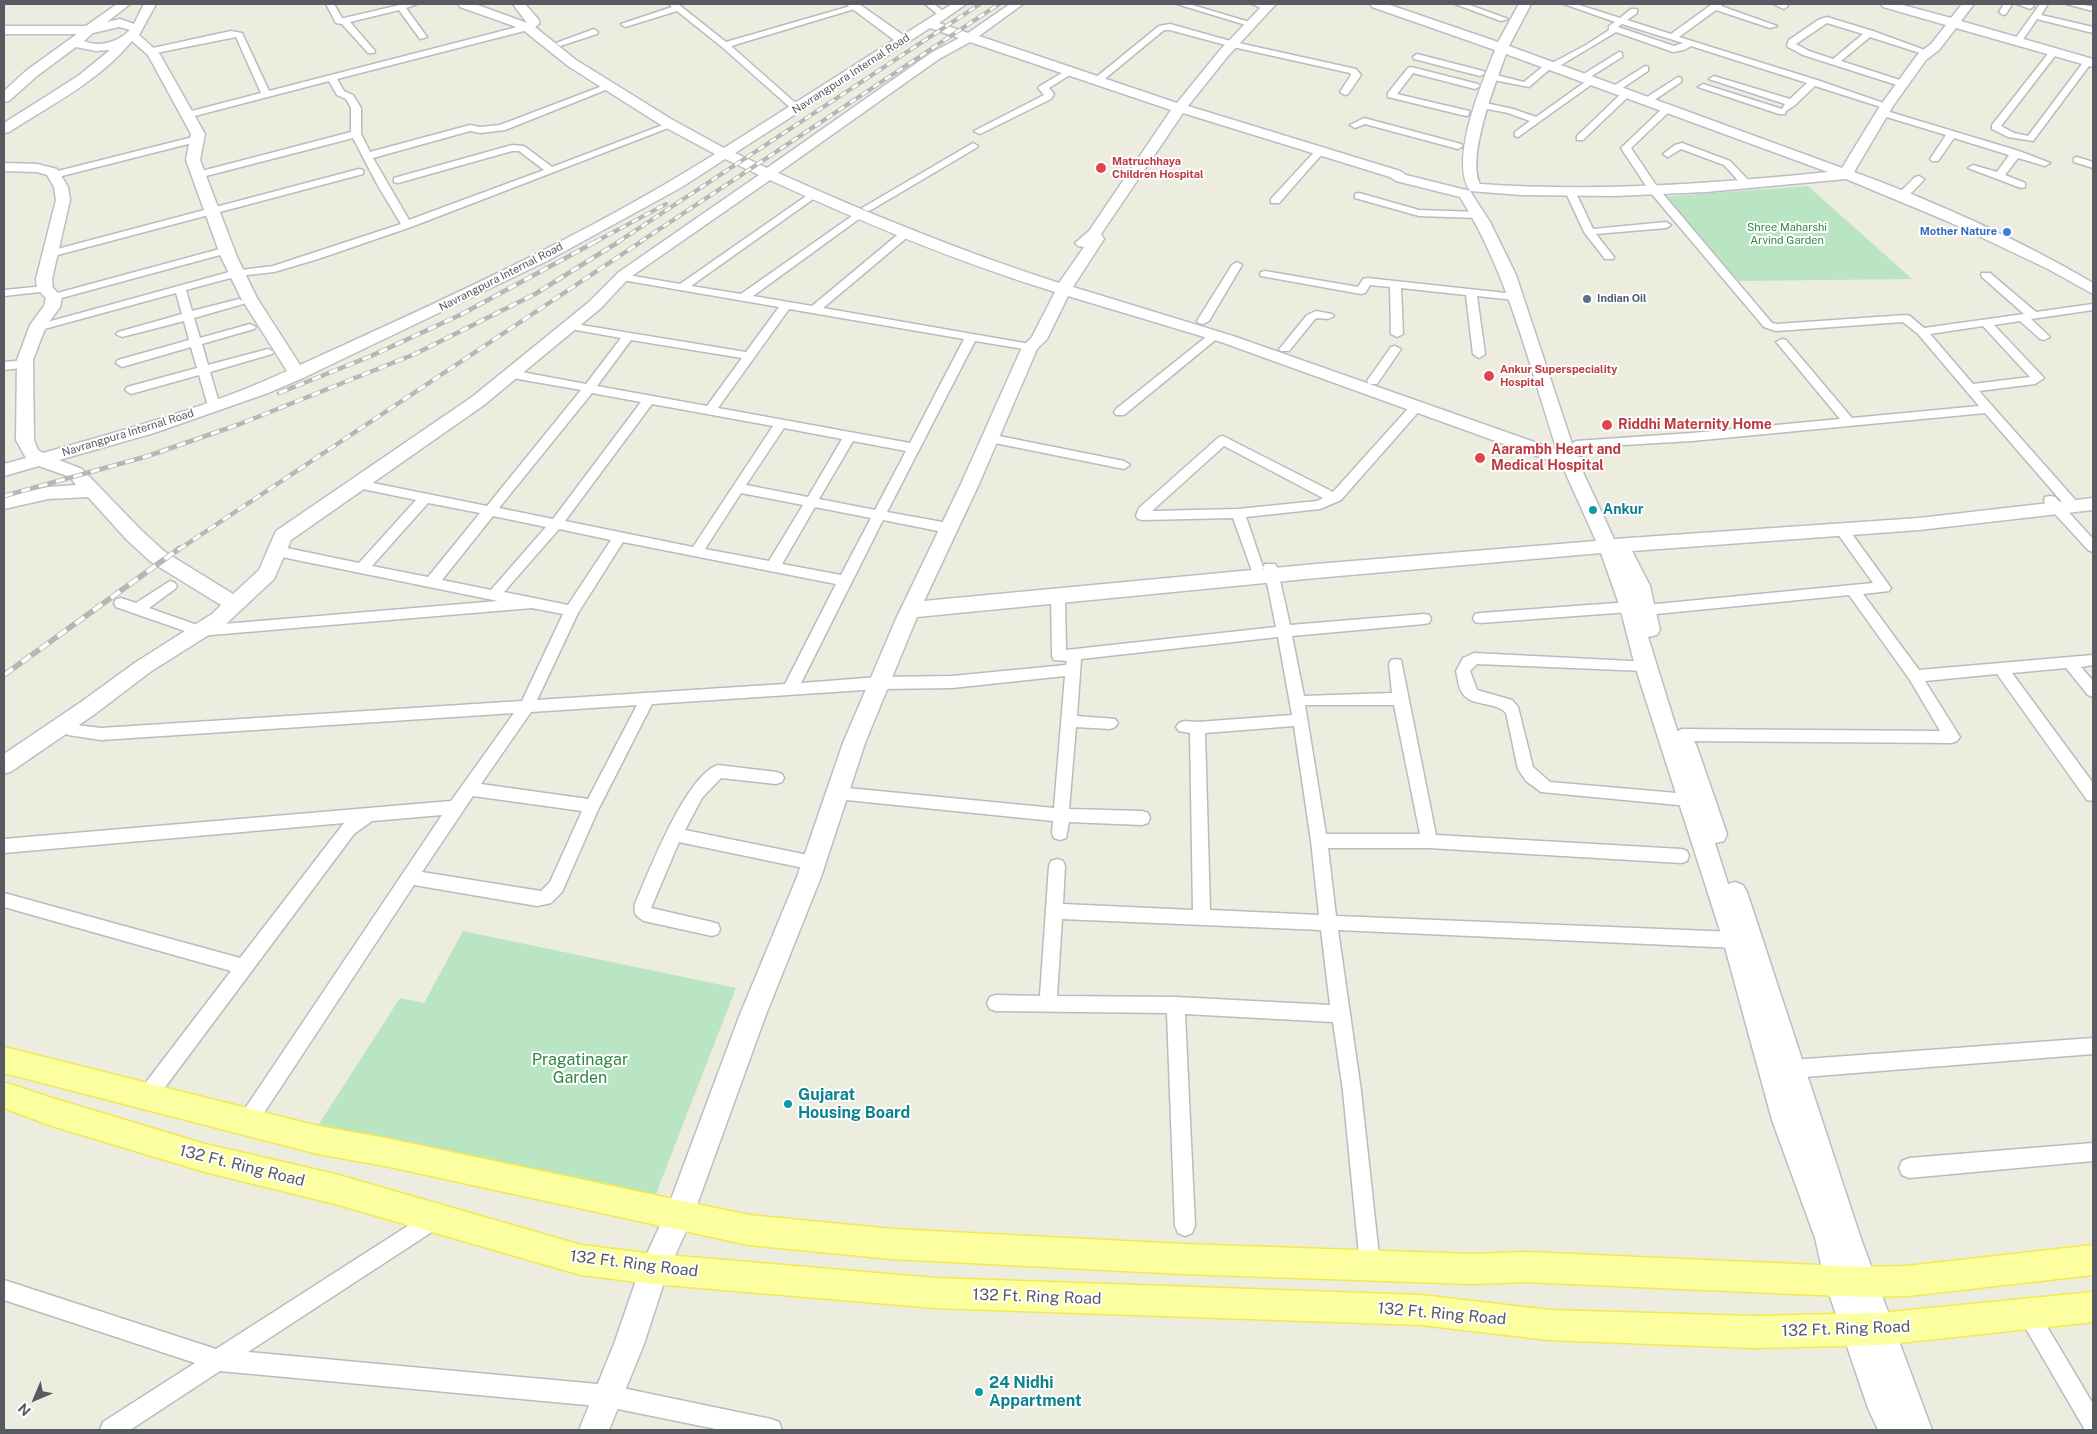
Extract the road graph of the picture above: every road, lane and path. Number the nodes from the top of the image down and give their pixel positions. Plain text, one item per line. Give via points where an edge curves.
1 (124, 4) edge
2 (150, 4) edge
3 (330, 4) edge
4 (414, 4) edge
5 (470, 4) edge
6 (484, 4) edge
7 (519, 4) edge
8 (930, 4) edge
9 (960, 4) edge
10 (1017, 4) edge
11 (1181, 4) edge
12 (1459, 4) edge
13 (1513, 4) edge
14 (1525, 4) edge
15 (1568, 4) edge
16 (1887, 4) edge
17 (1896, 4) edge
18 (1957, 4) edge
19 (1968, 4) edge
20 (2008, 4) edge
21 (2044, 4) edge
22 (2070, 4) edge
23 (1264, 5) edge
24 (1384, 5) edge
25 (675, 6) edge
26 (855, 6) edge
27 (1717, 6) edge
28 (401, 7) junction
29 (2093, 9) edge
30 (1634, 11) dead end
31 (2003, 12) dead end
32 (944, 15) junction
33 (2035, 16) junction
34 (1504, 19) junction
35 (4, 21) edge
36 (344, 21) junction
37 (1621, 21) junction
38 (1949, 21) junction
39 (625, 24) dead end
40 (930, 24) junction
41 (1252, 24) junction
42 (528, 26) junction
43 (1773, 26) dead end
44 (4, 30) edge
45 (21, 30) junction
46 (88, 30) junction
47 (1614, 30) junction
48 (2093, 30) edge
49 (594, 32) dead end
50 (1870, 33) junction
51 (132, 36) junction
52 (423, 37) dead end
53 (970, 37) junction
54 (1673, 37) junction
55 (4, 38) edge
56 (2019, 39) junction
57 (77, 40) junction
58 (903, 41) junction
59 (560, 42) junction
60 (1690, 42) junction
61 (1233, 44) junction
62 (725, 45) junction
63 (1497, 46) junction
64 (371, 51) dead end
65 (152, 52) junction
66 (2054, 52) junction
67 (1925, 53) junction
68 (1619, 55) dead end
69 (1417, 57) dead end
70 (110, 59) junction
71 (1834, 62) junction
72 (2091, 62) edge
73 (1551, 66) junction
74 (1646, 69) dead end
75 (1070, 71) junction
76 (332, 79) junction
77 (1482, 79) junction
78 (1588, 79) junction
79 (1714, 79) dead end
80 (1098, 80) junction
81 (1678, 80) dead end
82 (1814, 82) junction
83 (1903, 84) junction
84 (608, 87) junction
85 (1703, 87) dead end
86 (1621, 91) junction
87 (1345, 92) dead end
88 (266, 95) junction
89 (4, 98) edge
90 (1647, 101) junction
91 (1792, 103) junction
92 (1481, 104) junction
93 (1179, 108) junction
94 (1668, 108) junction
95 (797, 109) junction
96 (1885, 109) junction
97 (1782, 112) junction
98 (1466, 113) junction
99 (187, 115) junction
100 (1774, 119) dead end
101 (1538, 120) junction
102 (671, 124) junction
103 (1355, 125) dead end
104 (4, 129) edge
105 (980, 131) dead end
106 (1952, 133) junction
107 (356, 134) junction
108 (1518, 134) dead end
109 (1580, 138) dead end
110 (197, 139) junction
111 (973, 146) dead end
112 (1320, 151) junction
113 (1458, 151) joint
114 (729, 152) junction
115 (2016, 153) junction
116 (1668, 154) dead end
117 (368, 156) junction
118 (1935, 159) dead end
119 (2077, 160) dead end
120 (2045, 162) dead end
121 (2093, 165) edge
122 (4, 167) edge
123 (1973, 168) dead end
124 (550, 170) junction
125 (358, 172) dead end
126 (771, 172) junction
127 (54, 175) junction
128 (198, 175) junction
129 (1845, 175) junction
130 (1999, 176) junction
131 (1919, 179) dead end
132 (398, 180) dead end
133 (1747, 184) junction
134 (2021, 185) dead end
135 (1654, 190) junction
136 (1469, 193) junction
137 (1567, 193) junction
138 (812, 195) junction
139 (1359, 196) dead end
140 (1902, 196) junction
141 (1275, 201) dead end
142 (212, 211) junction
143 (863, 211) junction
144 (407, 225) junction
145 (1666, 225) dead end
146 (1589, 232) junction
147 (906, 233) junction
148 (226, 250) junction
149 (50, 254) junction
150 (1609, 257) dead end
151 (1237, 265) dead end
152 (237, 273) junction
153 (1264, 274) dead end
154 (1986, 275) dead end
155 (622, 277) junction
156 (1060, 283) junction
157 (1395, 284) junction
158 (682, 288) junction
159 (180, 289) junction
160 (2093, 289) edge
161 (1471, 292) junction
162 (4, 293) edge
163 (49, 293) junction
164 (1516, 297) junction
165 (743, 298) junction
166 (239, 302) dead end
167 (786, 306) junction
168 (2093, 307) edge
169 (814, 310) junction
170 (1328, 316) dead end
171 (188, 317) junction
172 (2028, 317) junction
173 (1203, 321) junction
174 (1986, 323) junction
175 (569, 326) junction
176 (250, 327) dead end
177 (37, 328) junction
178 (1922, 332) junction
179 (122, 334) dead end
180 (1397, 334) dead end
181 (1215, 335) junction
182 (628, 336) junction
183 (971, 337) junction
184 (2044, 337) dead end
185 (195, 342) junction
186 (1782, 342) dead end
187 (1030, 347) junction
188 (1285, 349) junction
189 (1395, 350) dead end
190 (268, 352) dead end
191 (1479, 354) dead end
192 (749, 356) junction
193 (122, 363) dead end
194 (24, 364) junction
195 (4, 366) edge
196 (204, 371) junction
197 (297, 374) junction
198 (511, 374) junction
199 (1373, 381) junction
200 (589, 388) junction
201 (1970, 388) junction
202 (131, 390) dead end
203 (649, 399) junction
204 (214, 406) junction
205 (1417, 406) junction
206 (1988, 409) junction
207 (712, 410) junction
208 (1120, 412) dead end
209 (1848, 421) junction
210 (781, 423) junction
211 (850, 436) junction
212 (989, 438) junction
213 (914, 448) junction
214 (1573, 453) junction
215 (40, 460) junction
216 (1124, 465) dead end
217 (4, 470) edge
218 (358, 484) junction
219 (738, 488) junction
220 (92, 491) junction
221 (2093, 494) edge
222 (425, 498) junction
223 (1334, 498) junction
224 (811, 502) junction
225 (4, 503) edge
226 (2062, 503) junction
227 (2093, 504) edge
228 (491, 511) junction
229 (1238, 513) junction
230 (880, 514) junction
231 (556, 524) junction
232 (948, 528) junction
233 (1842, 530) junction
234 (620, 538) junction
235 (1612, 542) junction
236 (2093, 547) edge
237 (277, 550) junction
238 (696, 552) junction
239 (773, 567) junction
240 (362, 568) junction
241 (1266, 570) junction
242 (845, 580) junction
243 (432, 582) junction
244 (170, 586) dead end
245 (1853, 590) junction
246 (494, 595) junction
247 (1058, 596) junction
248 (532, 602) junction
249 (122, 603) dead end
250 (234, 604) junction
251 (913, 604) junction
252 (1638, 608) junction
253 (138, 609) junction
254 (572, 611) junction
255 (1480, 618) dead end
256 (1424, 619) dead end
257 (199, 631) junction
258 (1284, 632) junction
259 (1074, 654) junction
260 (2093, 660) edge
261 (2069, 662) junction
262 (1396, 664) dead end
263 (1645, 666) junction
264 (2000, 668) junction
265 (1073, 670) junction
266 (1915, 676) junction
267 (879, 683) junction
268 (790, 689) junction
269 (2093, 691) edge
270 (647, 699) junction
271 (1400, 699) junction
272 (1308, 700) dead end
273 (526, 707) junction
274 (1299, 720) junction
275 (1068, 721) junction
276 (1110, 723) dead end
277 (64, 724) junction
278 (1682, 735) junction
279 (4, 765) edge
280 (776, 778) dead end
281 (468, 789) junction
282 (837, 793) junction
283 (2093, 795) edge
284 (1688, 800) junction
285 (592, 806) junction
286 (456, 807) junction
287 (369, 815) junction
288 (1061, 815) junction
289 (1142, 818) dead end
290 (1060, 833) dead end
291 (674, 834) junction
292 (1429, 840) junction
293 (1320, 841) junction
294 (4, 846) edge
295 (1681, 856) dead end
296 (813, 863) junction
297 (1057, 866) dead end
298 (410, 877) junction
299 (4, 900) edge
300 (1056, 911) junction
301 (1202, 918) junction
302 (1328, 923) junction
303 (712, 929) dead end
304 (1734, 940) junction
305 (244, 967) junction
306 (996, 1003) dead end
307 (1048, 1004) junction
308 (1176, 1005) junction
309 (1340, 1014) junction
310 (2093, 1046) edge
311 (4, 1060) edge
312 (1792, 1069) junction
313 (4, 1095) edge
314 (147, 1096) junction
315 (247, 1122) junction
316 (2093, 1152) edge
317 (1909, 1168) dead end
318 (680, 1216) junction
319 (434, 1219) junction
320 (1185, 1226) dead end
321 (2093, 1260) edge
322 (1370, 1265) junction
323 (654, 1269) junction
324 (1851, 1282) junction
325 (4, 1290) edge
326 (2093, 1307) edge
327 (2029, 1315) junction
328 (1868, 1330) junction
329 (217, 1360) junction
330 (608, 1396) junction
331 (2092, 1420) edge
332 (111, 1430) edge
333 (594, 1430) edge
334 (772, 1430) edge
335 (1894, 1430) edge
336 (1916, 1430) edge

1 - 46 street
2 - 51 street
3 - 36 street via 339,21
4 - 28 street
5 - 42 street
6 - 42 street via 523,18
7 - 42 street via 533,20
8 - 32 street
9 - 32 street, Navrangpura Internal Road
10 - 53 street
11 - 41 street
12 - 34 street
13 - 34 street
14 - 63 street via 1506,38
15 - 37 street
16 - 38 street
17 - 38 street
18 - 38 street
19 - 38 street
20 - 31 street
21 - 33 street
22 - 29 street
23 - 41 street
24 - 63 street
25 - 39 street
25 - 62 street
26 - 58 street
26 - 62 street
27 - 43 street
27 - 54 street
28 - 36 street
28 - 52 street
30 - 37 street
32 - 40 street, Navrangpura Internal Road
33 - 48 street
33 - 56 street
34 - 63 street
35 - 45 street
36 - 64 street
37 - 47 street via 1613,27
37 - 54 street
38 - 56 street
38 - 66 street
38 - 67 street via 1924,44
40 - 53 street
40 - 58 street, Navrangpura Internal Road
41 - 61 street
42 - 59 street via 546,31
42 - 76 street
42 - 84 street via 572,63
44 - 45 street
45 - 46 street
46 - 51 street via 120,23
46 - 57 street
47 - 60 street via 1673,49
47 - 73 street
49 - 59 street
50 - 67 street
50 - 71 street
50 - 71 street via 1827,20 1792,42 1794,48
51 - 57 street via 100,47 89,47
51 - 65 street
51 - 70 street
53 - 75 street
53 - 126 street via 935,56
54 - 60 street
55 - 57 street
56 - 72 street
57 - 89 street
58 - 95 street, Navrangpura Internal Road
59 - 114 street via 617,84
60 - 82 street
61 - 80 street via 1166,26
61 - 87 street via 1353,71 1356,75
61 - 93 street
62 - 95 street
63 - 73 street
63 - 77 street
65 - 70 street
65 - 88 street via 231,34 239,35
65 - 99 street
66 - 72 street
66 - 72 street via 1995,127 2000,131 2030,139
67 - 83 street
68 - 78 street
69 - 77 street
70 - 104 street
71 - 83 street
73 - 77 street via 1526,85
73 - 78 street
74 - 86 street
75 - 80 street
75 - 105 street via 1043,88 1048,97
76 - 88 street
76 - 107 street via 356,108
77 - 92 street
77 - 98 street
77 - 98 street via 1411,70 1391,95
78 - 86 street
78 - 101 street
79 - 91 street
80 - 93 street
81 - 90 street
82 - 91 street
82 - 96 street
83 - 96 street
84 - 102 street
84 - 117 street via 502,128 470,128
85 - 97 street
86 - 90 street
86 - 109 street
88 - 99 street
90 - 94 street
91 - 97 street
92 - 101 street
92 - 136 street via 1472,144
93 - 112 street
93 - 156 street via 1094,234 1097,239
94 - 129 street
94 - 135 street via 1626,148
95 - 114 street, Navrangpura Internal Road
96 - 106 street
96 - 129 street
97 - 100 street
98 - 113 street
99 - 110 street via 198,134
101 - 108 street
102 - 114 street
102 - 124 street
103 - 113 street via 1364,121
106 - 115 street
106 - 118 street
107 - 117 street
107 - 128 street
110 - 127 street
110 - 128 street via 193,160
111 - 143 street
112 - 136 street via 1402,178
112 - 141 street
114 - 126 street
114 - 197 street, Navrangpura Internal Road via 542,258
115 - 120 street
115 - 130 street
116 - 133 street via 1682,146 1713,157 1727,163
117 - 144 street
119 - 121 street
122 - 127 street via 37,168
123 - 130 street
124 - 132 street via 521,148 512,148
124 - 144 street
125 - 142 street
126 - 138 street
126 - 143 street
126 - 155 street
127 - 149 street via 61,187 63,200
128 - 142 street
129 - 133 street
129 - 140 street
130 - 134 street
131 - 140 street
133 - 135 street
135 - 137 street
135 - 178 street via 1772,327 1906,318
136 - 137 street via 1559,196
136 - 139 street via 1419,213
136 - 164 street
136 - 214 street via 1494,222 1518,275
137 - 146 street
138 - 143 street
138 - 158 street
140 - 160 street via 2052,266
142 - 148 street
142 - 149 street
143 - 147 street
143 - 156 street via 928,232
143 - 165 street
144 - 152 street via 290,264
145 - 146 street
146 - 150 street
147 - 156 street
147 - 169 street
148 - 152 street
148 - 163 street
149 - 163 street via 44,280
151 - 173 street
152 - 159 street
152 - 197 street
153 - 157 street via 1361,291 1367,281
154 - 172 street
155 - 158 street
155 - 175 street
156 - 173 street
156 - 181 street
156 - 187 street via 1039,339
157 - 161 street
157 - 180 street
158 - 165 street
159 - 171 street
159 - 177 street
161 - 164 street
161 - 191 street
162 - 163 street
163 - 177 street via 52,307
164 - 214 street
165 - 167 street
166 - 171 street
167 - 169 street
167 - 192 street
168 - 172 street
169 - 183 street
170 - 188 street via 1316,314 1311,317
171 - 179 street
171 - 185 street
172 - 174 street
172 - 184 street
173 - 188 street
174 - 178 street
174 - 201 street via 2038,378
175 - 182 street
175 - 198 street
176 - 185 street
177 - 194 street
178 - 201 street
181 - 205 street
181 - 208 street
182 - 192 street
182 - 200 street
183 - 187 street
183 - 213 street
185 - 193 street
185 - 196 street
186 - 209 street
187 - 212 street
188 - 199 street
189 - 199 street
190 - 196 street
192 - 207 street
194 - 195 street
194 - 215 street via 25,440 31,453
196 - 202 street
196 - 204 street
197 - 204 street, Navrangpura Internal Road
198 - 200 street
198 - 218 street via 478,401
199 - 214 street
200 - 203 street
200 - 228 street
201 - 206 street
203 - 207 street
203 - 231 street
204 - 215 street, Navrangpura Internal Road
205 - 214 street
205 - 223 street
206 - 209 street
206 - 226 street
207 - 210 street
209 - 214 street
210 - 211 street
210 - 219 street
211 - 213 street
211 - 224 street
212 - 216 street
212 - 232 street
213 - 230 street
214 - 235 street
215 - 217 street, Navrangpura Internal Road
215 - 220 street via 76,473
218 - 222 street
218 - 237 street via 283,536
219 - 224 street
219 - 238 street
220 - 225 street via 48,492
220 - 250 street via 158,557
221 - 226 street
222 - 228 street
222 - 240 street
223 - 229 street via 1320,505
223 - 229 street via 1223,440 1144,511 1143,516
224 - 230 street
224 - 239 street
226 - 227 street
226 - 233 street via 1919,524
226 - 235 street
226 - 236 street
228 - 231 street
228 - 243 street
229 - 241 street
230 - 232 street
230 - 242 street
231 - 234 street
231 - 246 street
232 - 251 street
233 - 235 street
233 - 245 street via 1884,588
234 - 238 street
234 - 254 street
235 - 241 street
235 - 252 street
237 - 240 street
237 - 250 street via 267,574
238 - 239 street
239 - 242 street
240 - 243 street
241 - 247 street
241 - 251 street via 986,594
241 - 258 street
242 - 268 street
243 - 246 street
244 - 253 street
245 - 252 street
245 - 266 street
246 - 248 street
247 - 251 street
247 - 259 street via 1059,656
248 - 254 street
248 - 257 street
249 - 253 street
250 - 257 street via 219,619
251 - 267 street
252 - 255 street
252 - 263 street
252 - 278 street
253 - 257 street
254 - 273 street
256 - 258 street
257 - 277 street
258 - 259 street
258 - 274 street
259 - 265 street
260 - 261 street
261 - 264 street
261 - 269 street
262 - 271 street
263 - 284 street
263 - 284 street via 1474,658 1463,670 1472,694 1507,704 1513,711 1526,769 1547,788
264 - 266 street
264 - 283 street
265 - 267 street via 952,682
265 - 275 street
266 - 278 street via 1952,737
267 - 268 street
267 - 282 street
268 - 270 street
270 - 273 street
270 - 285 street
271 - 272 street
271 - 292 street
273 - 277 street via 102,734 73,731
273 - 281 street
274 - 293 street
274 - 301 street via 1190,728
275 - 276 street
275 - 288 street
277 - 279 street
278 - 312 street
280 - 291 street via 718,771 704,781
281 - 285 street
281 - 286 street
282 - 288 street
282 - 296 street
284 - 304 street
285 - 298 street via 556,887 545,898
286 - 287 street
286 - 298 street
287 - 294 street
287 - 305 street via 348,829
288 - 289 street
288 - 290 street
291 - 296 street
291 - 303 street via 642,911 650,916
292 - 293 street
292 - 295 street
293 - 302 street
296 - 318 street via 752,1017
297 - 300 street
298 - 315 street
299 - 305 street
300 - 301 street
300 - 307 street
301 - 302 street
302 - 304 street
302 - 309 street
304 - 324 street via 1786,1120 1829,1238
305 - 314 street
306 - 307 street
307 - 308 street
308 - 309 street
308 - 320 street
309 - 322 street via 1352,1091
310 - 312 street
311 - 314 main road
312 - 324 street
313 - 319 main road, 132 Ft. Ring Road via 205,1158 335,1189
314 - 315 main road
315 - 318 main road via 318,1140
316 - 317 street
318 - 322 main road via 749,1230 892,1244
318 - 323 street
319 - 323 main road, 132 Ft. Ring Road via 581,1260
319 - 329 street
321 - 324 main road via 1907,1281
322 - 324 main road via 1472,1269 1526,1267
323 - 328 main road, 132 Ft. Ring Road via 935,1293 1421,1310 1549,1325 1753,1332
323 - 330 street
324 - 328 street
325 - 329 street
326 - 327 main road, 132 Ft. Ring Road
327 - 328 main road, 132 Ft. Ring Road
327 - 331 street
328 - 335 street via 1883,1408
328 - 336 street
329 - 330 street
329 - 332 street
330 - 333 street
330 - 334 street

